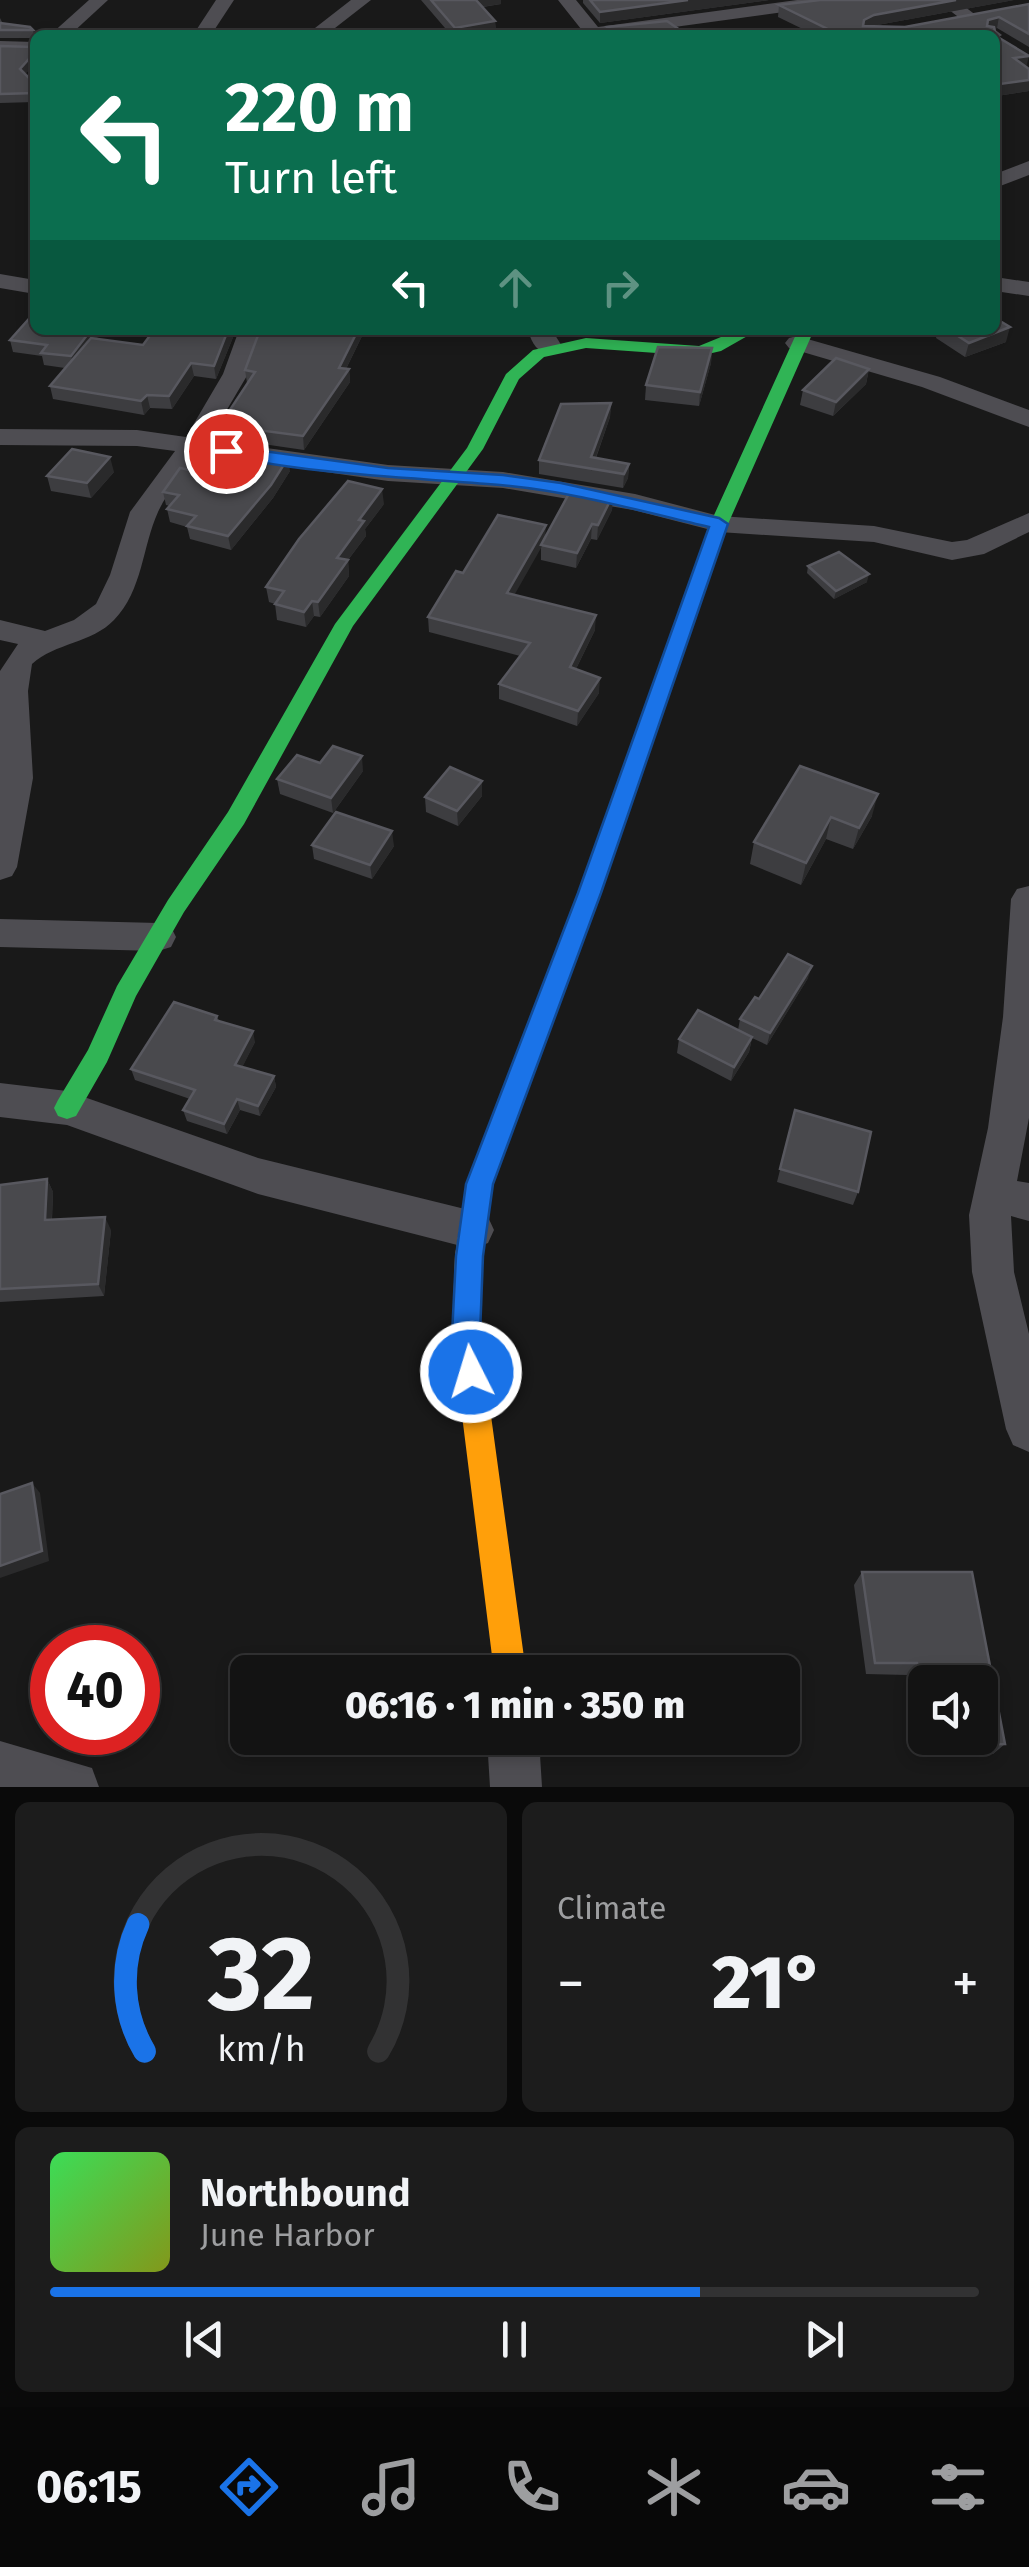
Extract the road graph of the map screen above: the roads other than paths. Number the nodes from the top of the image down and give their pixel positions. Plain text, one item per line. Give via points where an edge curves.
1 (99, 0) edge
2 (224, 0) edge
3 (362, 0) edge
4 (568, 0) edge
5 (745, 0) edge
6 (835, 0) edge
7 (945, 0) edge
8 (765, 11) junction
9 (1001, 11) edge
10 (970, 16) junction
11 (783, 22) edge
12 (945, 22) edge
13 (65, 30) edge
14 (205, 30) edge
15 (322, 30) edge
16 (586, 30) edge
17 (619, 30) edge
18 (987, 30) edge
19 (1000, 40) edge
20 (0, 46) edge
21 (30, 47) edge
22 (1013, 48) edge
23 (1029, 167) edge
24 (1001, 179) edge
25 (1029, 186) edge
26 (0, 282) edge
27 (30, 285) edge
28 (1000, 285) edge
29 (1029, 289) edge
30 (249, 335) edge
31 (741, 335) edge
32 (802, 337) edge
33 (545, 339) edge
34 (1029, 419) edge
35 (0, 437) edge
36 (193, 446) junction
37 (454, 476) junction
38 (1029, 521) edge
39 (719, 524) junction
40 (0, 630) edge
41 (48, 642) junction
42 (0, 867) edge
43 (1029, 900) edge
44 (0, 933) edge
45 (158, 937) junction
46 (0, 1100) edge
47 (67, 1108) junction
48 (1012, 1198) edge
49 (472, 1230) junction
50 (1029, 1429) edge
51 (508, 1655) edge
52 (514, 1755) edge
53 (0, 1767) edge
54 (73, 1787) edge
55 (516, 1787) edge

1 - 13 street
2 - 14 street
3 - 15 street
4 - 16 street
5 - 8 street
6 - 8 street
7 - 10 street
8 - 11 street
8 - 17 street
9 - 10 street
10 - 12 street
10 - 18 street
19 - 22 street
20 - 21 street
23 - 24 street
24 - 25 street
26 - 27 street
28 - 29 street
30 - 36 street
31 - 33 street via 699,352
32 - 34 street
32 - 39 street
33 - 37 street via 512,377 486,432
35 - 36 street via 137,438
36 - 37 street
36 - 41 street via 142,516 125,581 105,612 74,634
37 - 39 street via 561,488
37 - 45 street via 345,624 236,818
38 - 39 street via 974,548 952,551 874,534
39 - 49 street via 480,1184
40 - 41 street
41 - 42 street via 28,650 13,686 17,778
43 - 48 street
44 - 45 street
45 - 47 street
46 - 47 street
47 - 49 street via 258,1176
48 - 50 street via 990,1215 994,1272
49 - 51 street via 466,1335
52 - 55 street
53 - 54 street

